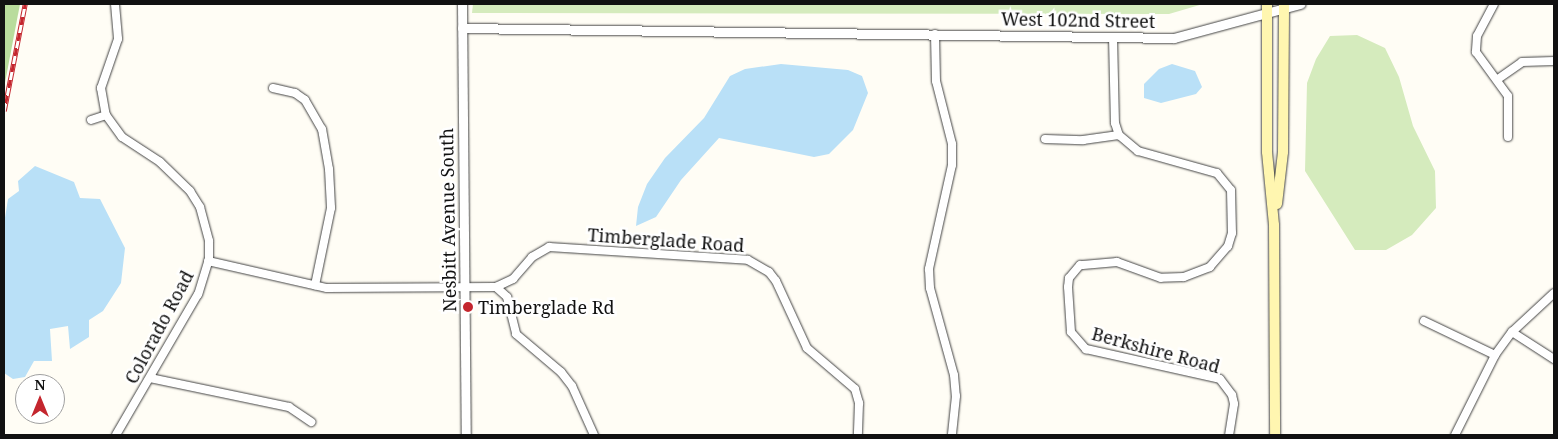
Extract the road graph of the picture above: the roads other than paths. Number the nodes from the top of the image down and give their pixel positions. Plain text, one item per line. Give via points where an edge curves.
1 (115, 4) edge
2 (462, 4) edge
3 (1300, 4) edge
4 (1494, 4) edge
5 (1284, 5) edge
6 (1267, 8) edge
7 (462, 28) junction
8 (935, 34) junction
9 (1113, 37) junction
10 (1554, 61) edge
11 (1498, 79) junction
12 (273, 88) dead end
13 (106, 115) junction
14 (91, 120) dead end
15 (1120, 135) junction
16 (1508, 137) dead end
17 (1045, 139) dead end
18 (1274, 225) junction
19 (208, 262) junction
20 (315, 285) junction
21 (469, 286) junction
22 (496, 287) junction
23 (1554, 293) edge
24 (1424, 321) dead end
25 (1512, 332) junction
26 (1495, 355) junction
27 (1554, 359) edge
28 (150, 378) junction
29 (311, 422) dead end
30 (116, 435) edge
31 (466, 435) edge
32 (594, 435) edge
33 (858, 435) edge
34 (952, 435) edge
35 (1229, 435) edge
36 (1275, 435) edge
37 (1455, 435) edge

1 - 13 street, Colorado Road via 118,39 101,88
2 - 7 street, Nesbitt Avenue South
3 - 5 street, West 102nd Street
4 - 11 street via 1475,44 1480,60
5 - 6 street, West 102nd Street
5 - 18 main road via 1283,152
6 - 9 street, West 102nd Street via 1174,38
6 - 18 main road via 1267,152
7 - 8 street, West 102nd Street
7 - 21 street, Nesbitt Avenue South
8 - 9 street, West 102nd Street
8 - 34 street via 936,81 948,123 952,165 929,269 930,288 954,375 956,396
9 - 15 street via 1115,123
10 - 11 street via 1522,62
11 - 16 street via 1508,96
12 - 20 street via 296,93 305,100 322,128 330,169 331,208
13 - 14 street
13 - 19 street, Colorado Road via 122,137 160,162 190,191 206,224
15 - 17 street via 1083,140
15 - 35 street, Berkshire Road via 1138,151 1217,173 1231,190 1232,233 1228,246 1210,268 1184,277 1161,278 1117,262 1080,265 1069,278 1071,332 1086,349 1220,379 1232,395 1234,404
18 - 36 main road
19 - 20 street
19 - 28 street, Colorado Road via 198,294
20 - 21 street via 343,289
21 - 22 street
21 - 31 street, Nesbitt Avenue South
22 - 32 street via 507,297 516,334 567,379
22 - 33 street, Timberglade Road via 514,279 532,257 549,247 748,260 769,272 776,281 807,348 855,389 859,403
23 - 25 street
24 - 26 street
25 - 26 street
25 - 27 street
26 - 37 street
28 - 29 street via 289,407
28 - 30 street, Colorado Road

